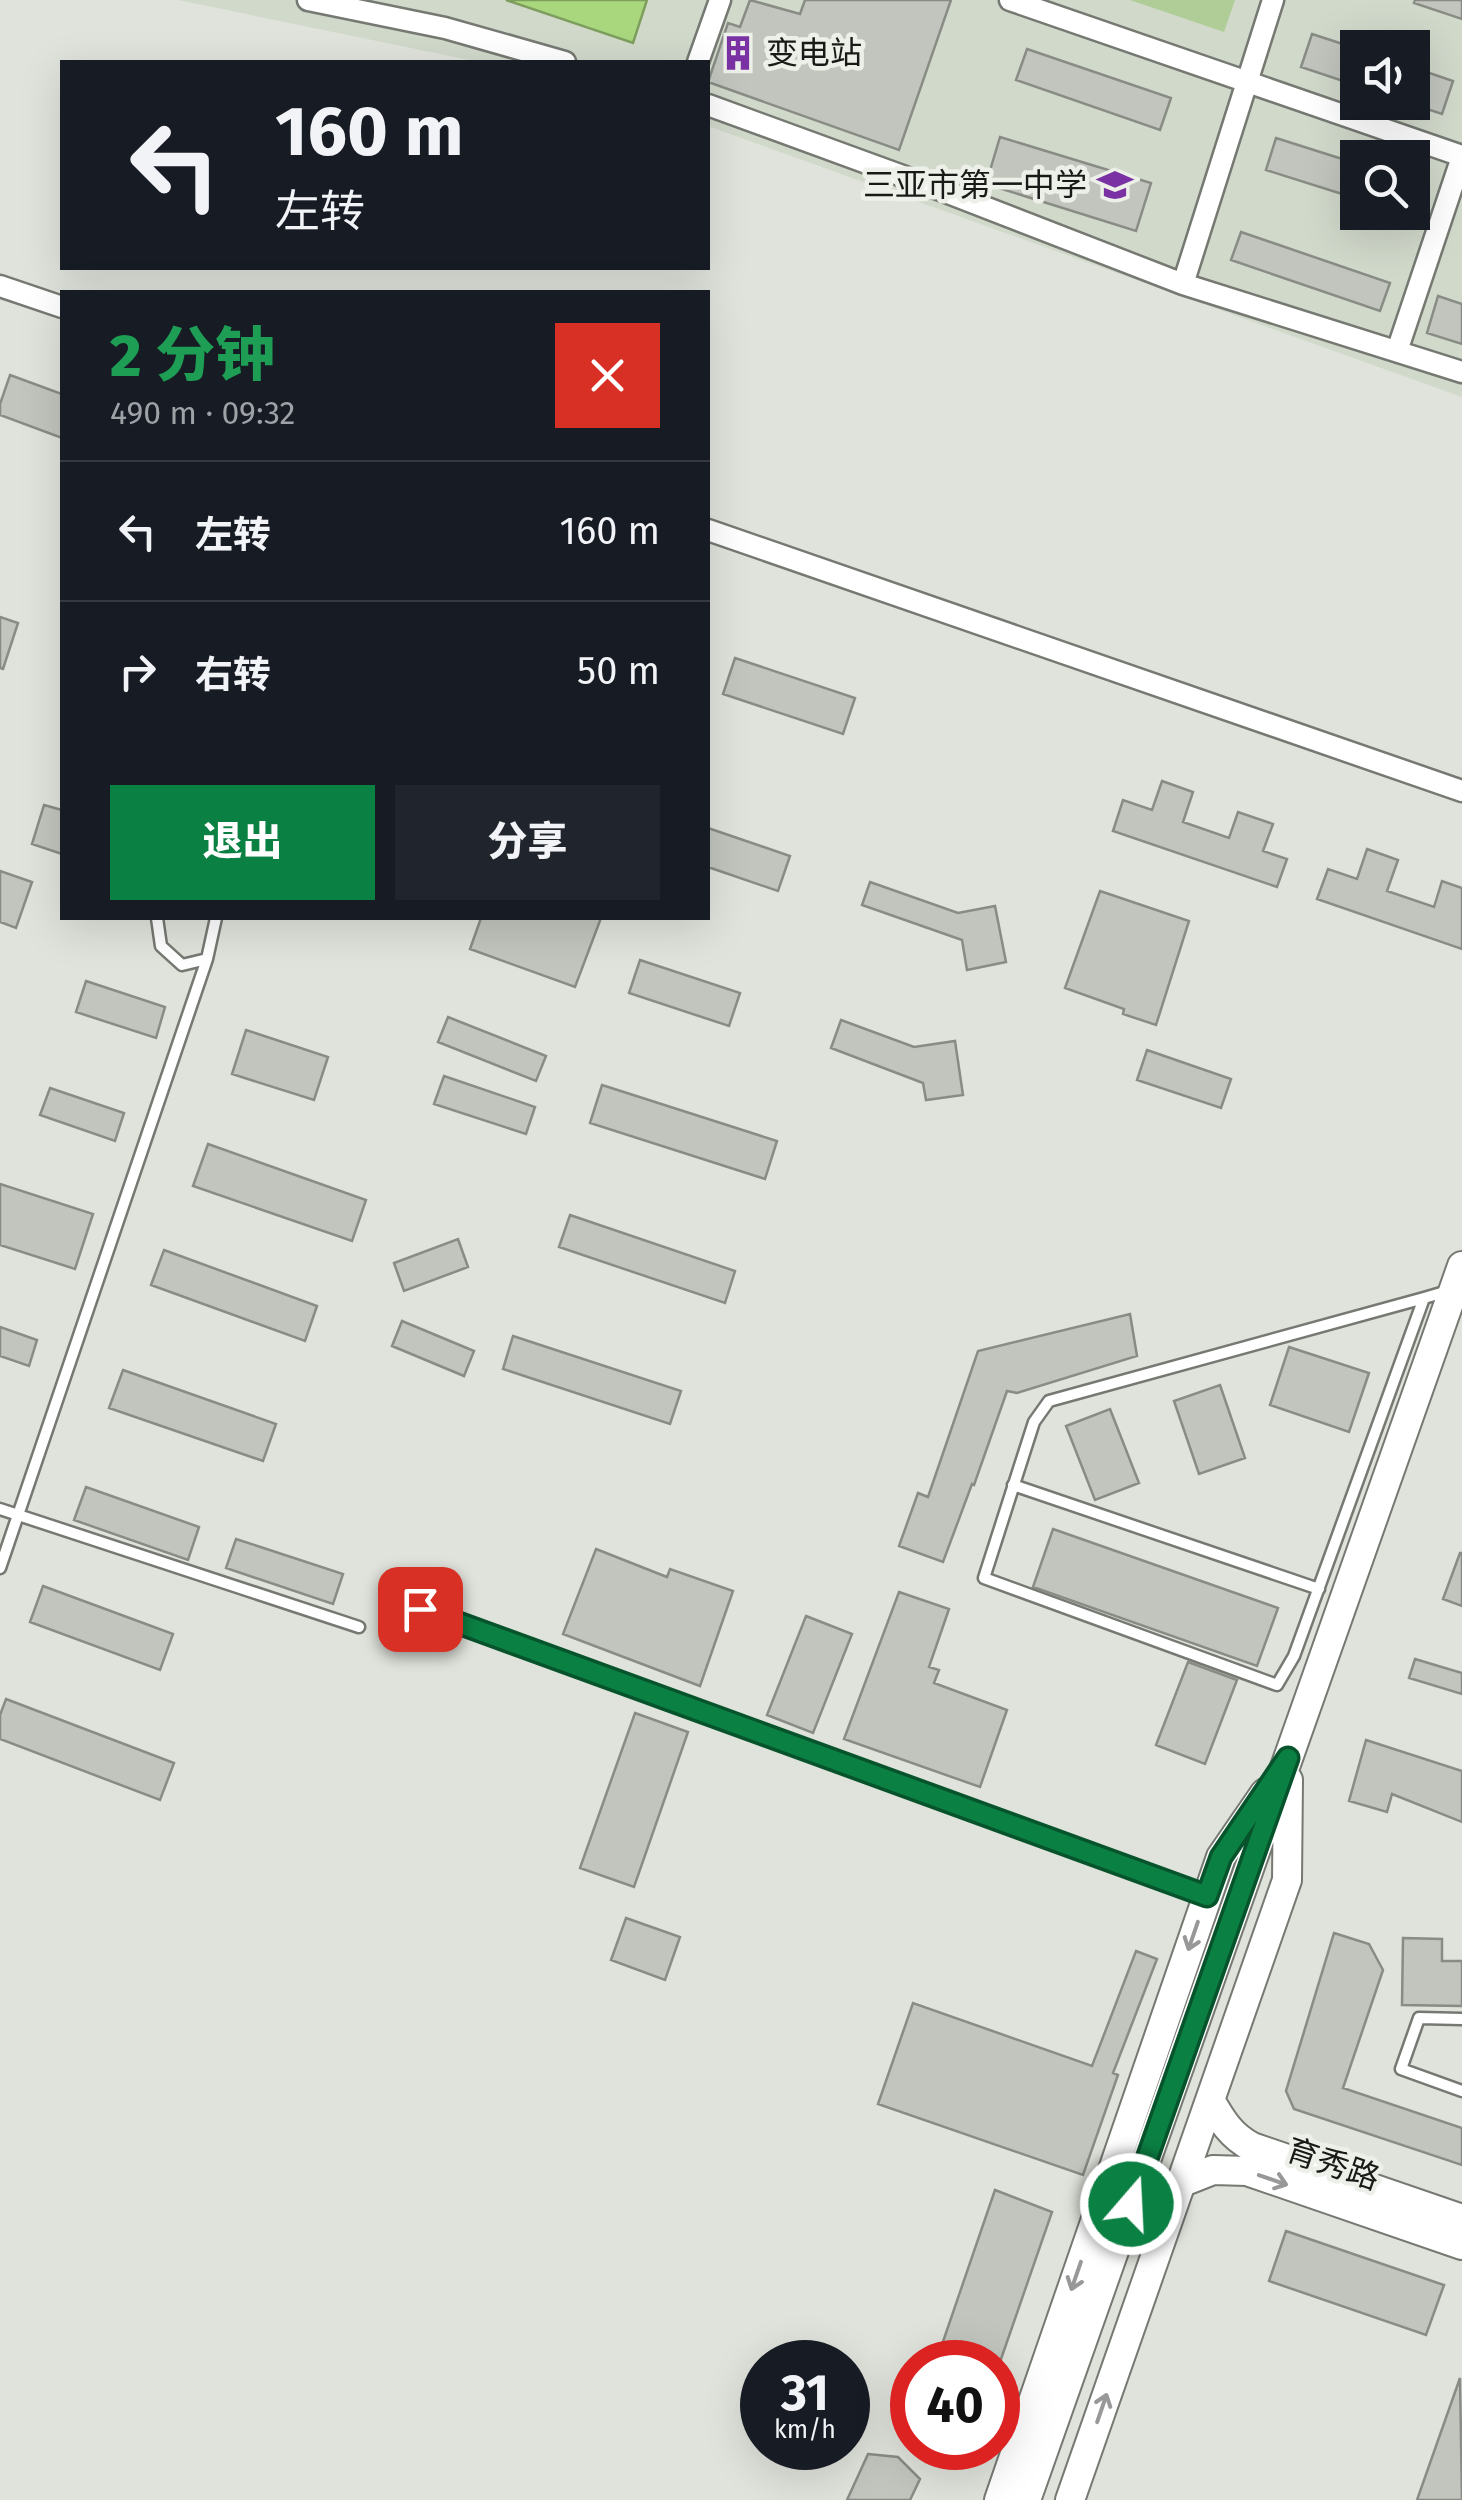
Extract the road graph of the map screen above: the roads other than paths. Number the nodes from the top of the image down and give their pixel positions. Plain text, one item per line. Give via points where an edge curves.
1 (308, 0) edge
2 (720, 0) edge
3 (1010, 0) edge
4 (1273, 0) edge
5 (558, 60) edge
6 (699, 60) edge
7 (1246, 84) junction
8 (710, 106) edge
9 (1462, 157) edge
10 (1183, 284) junction
11 (0, 286) edge
12 (60, 306) edge
13 (1397, 351) junction
14 (1462, 372) edge
15 (710, 531) edge
16 (1462, 791) edge
17 (157, 920) edge
18 (216, 920) edge
19 (207, 959) junction
20 (1458, 1278) edge
21 (1424, 1298) junction
22 (1014, 1484) junction
23 (0, 1509) edge
24 (18, 1515) junction
25 (0, 1568) edge
26 (1319, 1589) junction
27 (420, 1609) dead end
28 (359, 1626) dead end
29 (1288, 1758) junction
30 (1207, 1896) junction
31 (1462, 2019) edge
32 (1462, 2092) edge
33 (1210, 2100) junction
34 (1180, 2183) junction
35 (1462, 2219) edge
36 (1462, 2246) edge
37 (998, 2500) edge
38 (1026, 2500) edge
39 (1070, 2500) edge

1 - 5 street
2 - 6 street
3 - 7 street
4 - 7 street
7 - 9 street
7 - 10 street
8 - 10 street
9 - 13 street
10 - 13 street
11 - 12 street
13 - 14 street
15 - 16 street
17 - 19 lane via 162,946 182,965
18 - 19 lane
19 - 24 lane
20 - 21 lane
20 - 29 street
21 - 22 lane via 1049,1400 1034,1422
21 - 26 lane
22 - 26 lane
22 - 26 lane via 984,1578 1277,1685
23 - 24 lane
24 - 25 lane
24 - 28 lane
27 - 30 lane
29 - 30 street via 1221,1857
29 - 33 street via 1287,1880
29 - 38 street
30 -> 37 street
31 - 32 lane via 1419,2018 1401,2069
33 - 34 street
33 - 35 street, 育秀路 via 1226,2128 1252,2147
34 -> 36 street, 育秀路 via 1213,2170 1247,2171
39 -> 34 street

